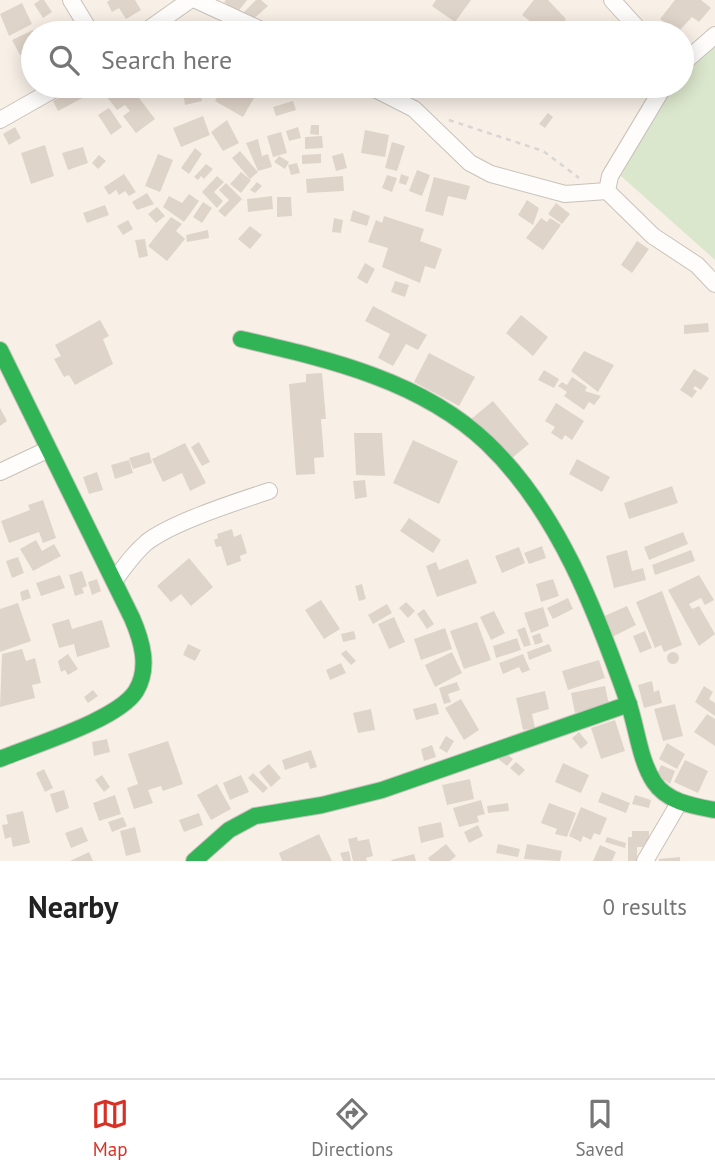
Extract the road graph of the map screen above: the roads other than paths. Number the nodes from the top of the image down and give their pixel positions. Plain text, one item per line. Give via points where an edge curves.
1 (71, 0) edge
2 (190, 0) edge
3 (196, 0) edge
4 (612, 0) edge
5 (84, 21) edge
6 (160, 21) edge
7 (242, 21) edge
8 (631, 21) edge
9 (715, 35) edge
10 (694, 53) edge
11 (39, 98) edge
12 (394, 98) edge
13 (657, 98) edge
14 (0, 120) edge
15 (607, 191) junction
16 (715, 284) edge
17 (241, 339) dead end
18 (0, 350) edge
19 (47, 450) junction
20 (0, 472) edge
21 (269, 491) dead end
22 (115, 580) junction
23 (629, 704) junction
24 (0, 759) edge
25 (679, 803) junction
26 (715, 810) edge
27 (194, 861) edge
28 (645, 861) edge

1 - 5 street
2 - 6 street
3 - 7 street
4 - 8 street
9 - 10 street
11 - 14 street
12 - 15 street via 414,108 470,163 491,174 565,194
13 - 15 street via 610,176
15 - 16 street via 637,222 697,265
17 - 23 street via 325,359 399,388 455,416 485,442 520,478 568,555
18 - 19 street
19 - 20 street
19 - 22 street
21 - 22 street via 218,508 150,540
22 - 24 street via 144,655 143,672 132,697 99,717
23 - 25 street via 654,782
23 - 27 street via 382,790 254,817 229,830
25 - 26 street
25 - 28 street

